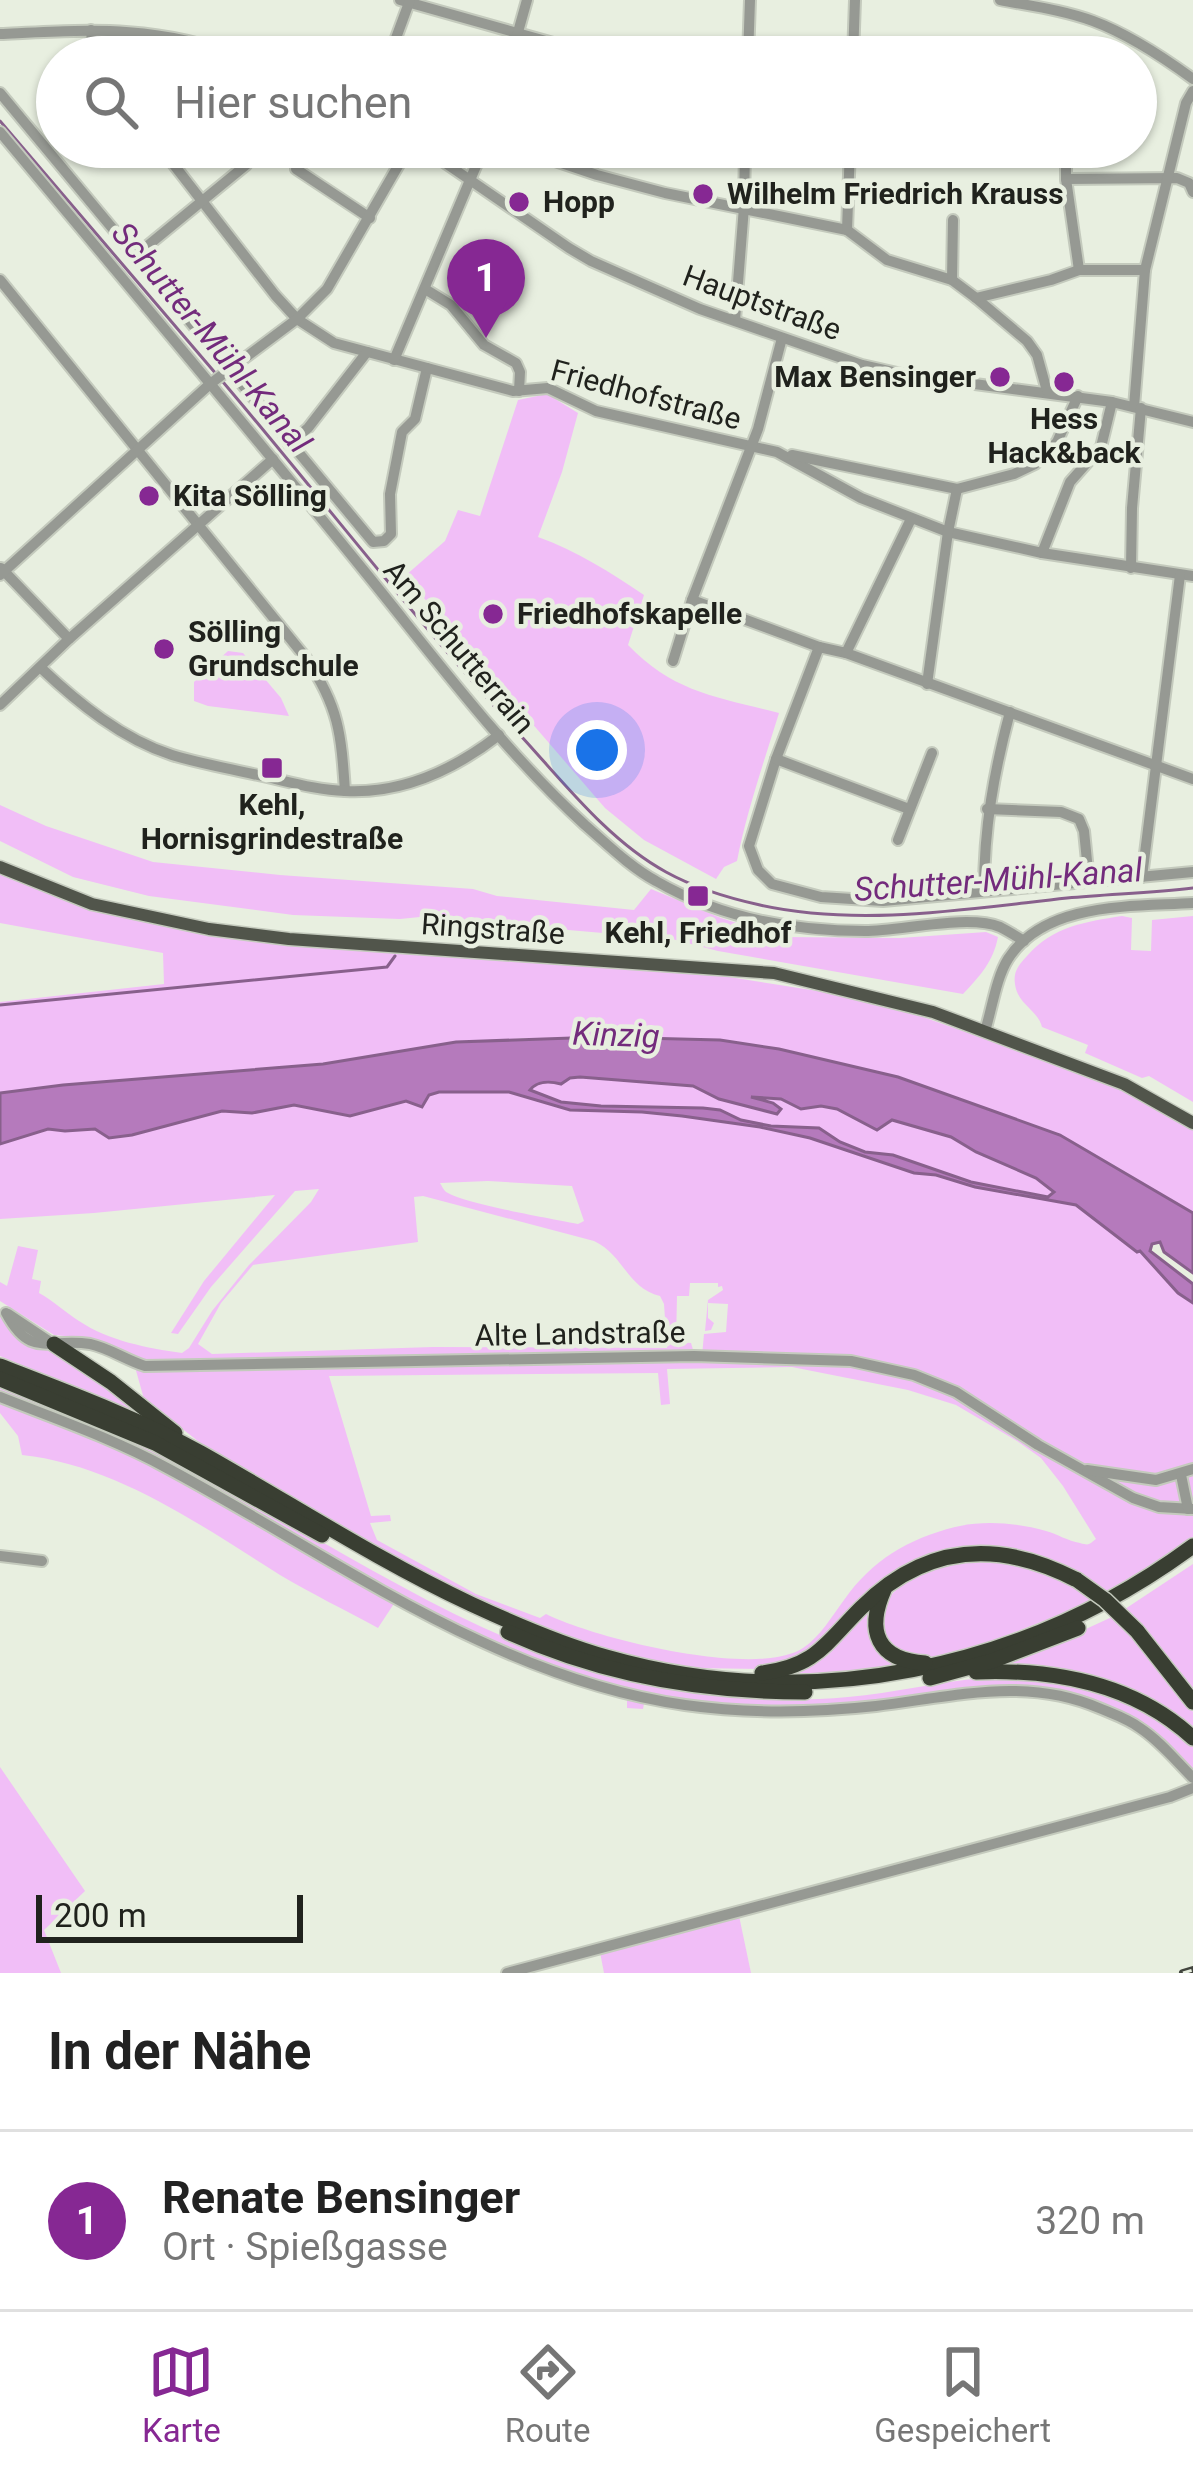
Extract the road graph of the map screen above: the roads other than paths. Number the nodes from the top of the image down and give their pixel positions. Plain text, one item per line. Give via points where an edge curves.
1 (526, 0) edge
2 (751, 0) edge
3 (855, 0) edge
4 (1000, 0) edge
5 (406, 1) edge
6 (1044, 4) edge
7 (91, 30) junction
8 (518, 32) junction
9 (0, 34) edge
10 (91, 36) edge
11 (167, 36) edge
12 (395, 36) edge
13 (517, 36) edge
14 (532, 36) edge
15 (749, 36) edge
16 (854, 36) edge
17 (1123, 36) edge
18 (1157, 57) edge
19 (1193, 79) edge
20 (1193, 91) edge
21 (0, 93) edge
22 (0, 132) edge
23 (36, 136) edge
24 (63, 168) edge
25 (176, 168) edge
26 (242, 168) edge
27 (397, 168) edge
28 (452, 168) edge
29 (474, 168) edge
30 (576, 168) edge
31 (745, 168) edge
32 (849, 168) edge
33 (1066, 168) edge
34 (296, 169) dead end
35 (1169, 177) junction
36 (1066, 179) junction
37 (469, 180) junction
38 (1193, 192) edge
39 (201, 201) junction
40 (744, 207) junction
41 (370, 218) junction
42 (953, 220) dead end
43 (847, 230) junction
44 (136, 256) junction
45 (1079, 270) junction
46 (1145, 270) junction
47 (0, 280) edge
48 (952, 280) junction
49 (425, 290) junction
50 (976, 298) junction
51 (297, 319) junction
52 (735, 320) junction
53 (782, 338) junction
54 (367, 352) junction
55 (394, 360) junction
56 (428, 368) junction
57 (219, 377) junction
58 (1047, 391) junction
59 (519, 392) junction
60 (1078, 396) junction
61 (1112, 402) junction
62 (1138, 407) junction
63 (1193, 422) edge
64 (289, 444) junction
65 (748, 447) junction
66 (138, 449) junction
67 (777, 452) junction
68 (273, 459) junction
69 (956, 489) junction
70 (911, 519) junction
71 (199, 525) junction
72 (948, 532) junction
73 (1042, 553) junction
74 (1131, 568) junction
75 (1, 571) edge
76 (1186, 575) edge
77 (692, 600) junction
78 (69, 640) junction
79 (819, 646) junction
80 (846, 653) junction
81 (673, 662) dead end
82 (41, 668) junction
83 (927, 684) junction
84 (0, 705) edge
85 (1010, 712) junction
86 (499, 736) junction
87 (932, 753) dead end
88 (776, 759) junction
89 (1157, 766) junction
90 (1193, 779) edge
91 (344, 791) junction
92 (909, 809) junction
93 (987, 809) junction
94 (898, 840) dead end
95 (0, 867) edge
96 (1193, 872) edge
97 (1142, 877) junction
98 (1088, 880) junction
99 (984, 891) junction
100 (1193, 903) edge
101 (1024, 941) junction
102 (986, 1031) junction
103 (1193, 1123) edge
104 (3, 1311) edge
105 (84, 1343) junction
106 (54, 1344) junction
107 (0, 1366) edge
108 (90, 1367) junction
109 (0, 1378) edge
110 (0, 1397) edge
111 (196, 1450) junction
112 (1084, 1470) junction
113 (1187, 1472) edge
114 (1191, 1509) edge
115 (1193, 1546) edge
116 (0, 1556) edge
117 (1193, 1558) edge
118 (42, 1561) dead end
119 (886, 1587) junction
120 (939, 1667) junction
121 (711, 1677) junction
122 (1193, 1702) edge
123 (1193, 1738) edge
124 (1193, 1778) edge
125 (1193, 1787) edge
126 (507, 1973) edge

1 - 8 street
2 - 15 street
3 - 16 street
4 - 6 street
5 - 8 street
5 - 12 street
6 - 17 street
7 - 9 street
7 - 10 street
7 - 11 street
8 - 13 street
8 - 14 street
18 - 19 street
20 - 35 street
21 - 23 street
22 - 57 street, Am Schutterrain
24 - 44 street
25 - 39 street, Friedhofstraße
26 - 39 street
27 - 41 street
28 - 37 street, Hauptstraße
29 - 37 street
30 - 40 street
31 - 40 street
32 - 43 street
33 - 36 street
34 - 41 street
35 - 36 street
35 - 38 street
35 - 46 street
36 - 45 street
37 - 49 street
37 - 52 street, Hauptstraße via 591,261
39 - 44 street
39 - 51 street, Friedhofstraße
40 - 43 street
40 - 52 street
41 - 51 street via 327,290
42 - 48 street
43 - 48 street via 887,260
44 - 57 street
45 - 46 street
45 - 50 street
46 - 62 street
47 - 66 street
48 - 50 street
49 - 55 street
49 - 59 street via 516,363
50 - 58 street via 1028,341
51 - 54 street, Friedhofstraße
51 - 57 street
52 - 53 street, Hauptstraße
53 - 58 street, Hauptstraße via 884,371
53 - 65 street
54 - 55 street, Friedhofstraße
54 - 64 street
55 - 56 street, Friedhofstraße
56 - 59 street, Friedhofstraße
56 - 64 street via 415,418 403,432 389,494 391,534 383,541 369,540
57 - 64 street
57 - 66 street
57 - 68 street, Am Schutterrain
58 - 60 street, Hauptstraße
59 - 65 street, Friedhofstraße via 548,388 596,411
60 - 61 street, Hauptstraße
60 - 69 street via 1057,442 1035,464
61 - 62 street, Hauptstraße
61 - 73 street via 1101,447 1070,482
62 - 63 street, Hauptstraße
62 - 74 street
65 - 67 street, Friedhofstraße
65 - 77 street
66 - 71 street
66 - 75 street
67 - 69 street
67 - 70 street, Friedhofstraße
68 - 71 street
68 - 86 street, Am Schutterrain
69 - 72 street
70 - 72 street, Friedhofstraße
70 - 80 street
71 - 78 street
71 - 91 street via 330,697
72 - 73 street, Friedhofstraße
72 - 83 street
73 - 74 street, Friedhofstraße
74 - 76 street, Friedhofstraße
75 - 78 street
76 - 89 street
77 - 79 street
77 - 81 street
78 - 82 street
79 - 80 street
79 - 88 street
80 - 83 street
82 - 84 street
82 - 91 street via 149,746
83 - 85 street
85 - 89 street
85 - 93 street
86 - 91 street via 425,779
86 - 101 street, Am Schutterrain via 604,842 695,901 777,926 864,931 979,922
87 - 92 street
88 - 92 street
88 - 99 street via 749,846 772,884 868,901
89 - 90 street
89 - 97 street
92 - 94 street
93 - 98 street via 1078,819
93 - 99 street
95 - 102 main road, Ringstraße via 92,904 209,929 774,973
96 - 97 street
97 - 98 street
98 - 99 street
100 - 101 street via 1069,916
101 - 102 street via 1004,966
102 - 103 main road, Ringstraße via 1124,1084
104 - 106 street via 27,1340
105 - 106 street, Alte Landstraße
105 - 108 highway via 79,1353
105 - 112 street, Alte Landstraße via 145,1366 694,1356 851,1361 956,1392
106 - 108 highway
107 - 111 highway
108 - 111 highway
109 - 120 highway via 155,1443 523,1639 603,1667 763,1692 850,1690
110 - 124 street via 138,1453 452,1627 577,1680 759,1712 1038,1690 1140,1728
111 - 121 highway via 421,1579 526,1628 606,1657
112 - 113 street via 1156,1480
112 - 114 street, Alte Landstraße via 1133,1498
113 - 114 street
115 - 120 highway via 1070,1620
116 - 118 street
117 - 120 highway via 1031,1648
119 - 120 highway via 874,1616 878,1639 898,1658
119 - 121 highway via 799,1665
119 - 122 highway, bridge via 936,1560 978,1553 1033,1561 1105,1600
120 - 121 highway via 809,1682
120 - 123 highway via 1088,1681 1164,1715
125 - 126 street

